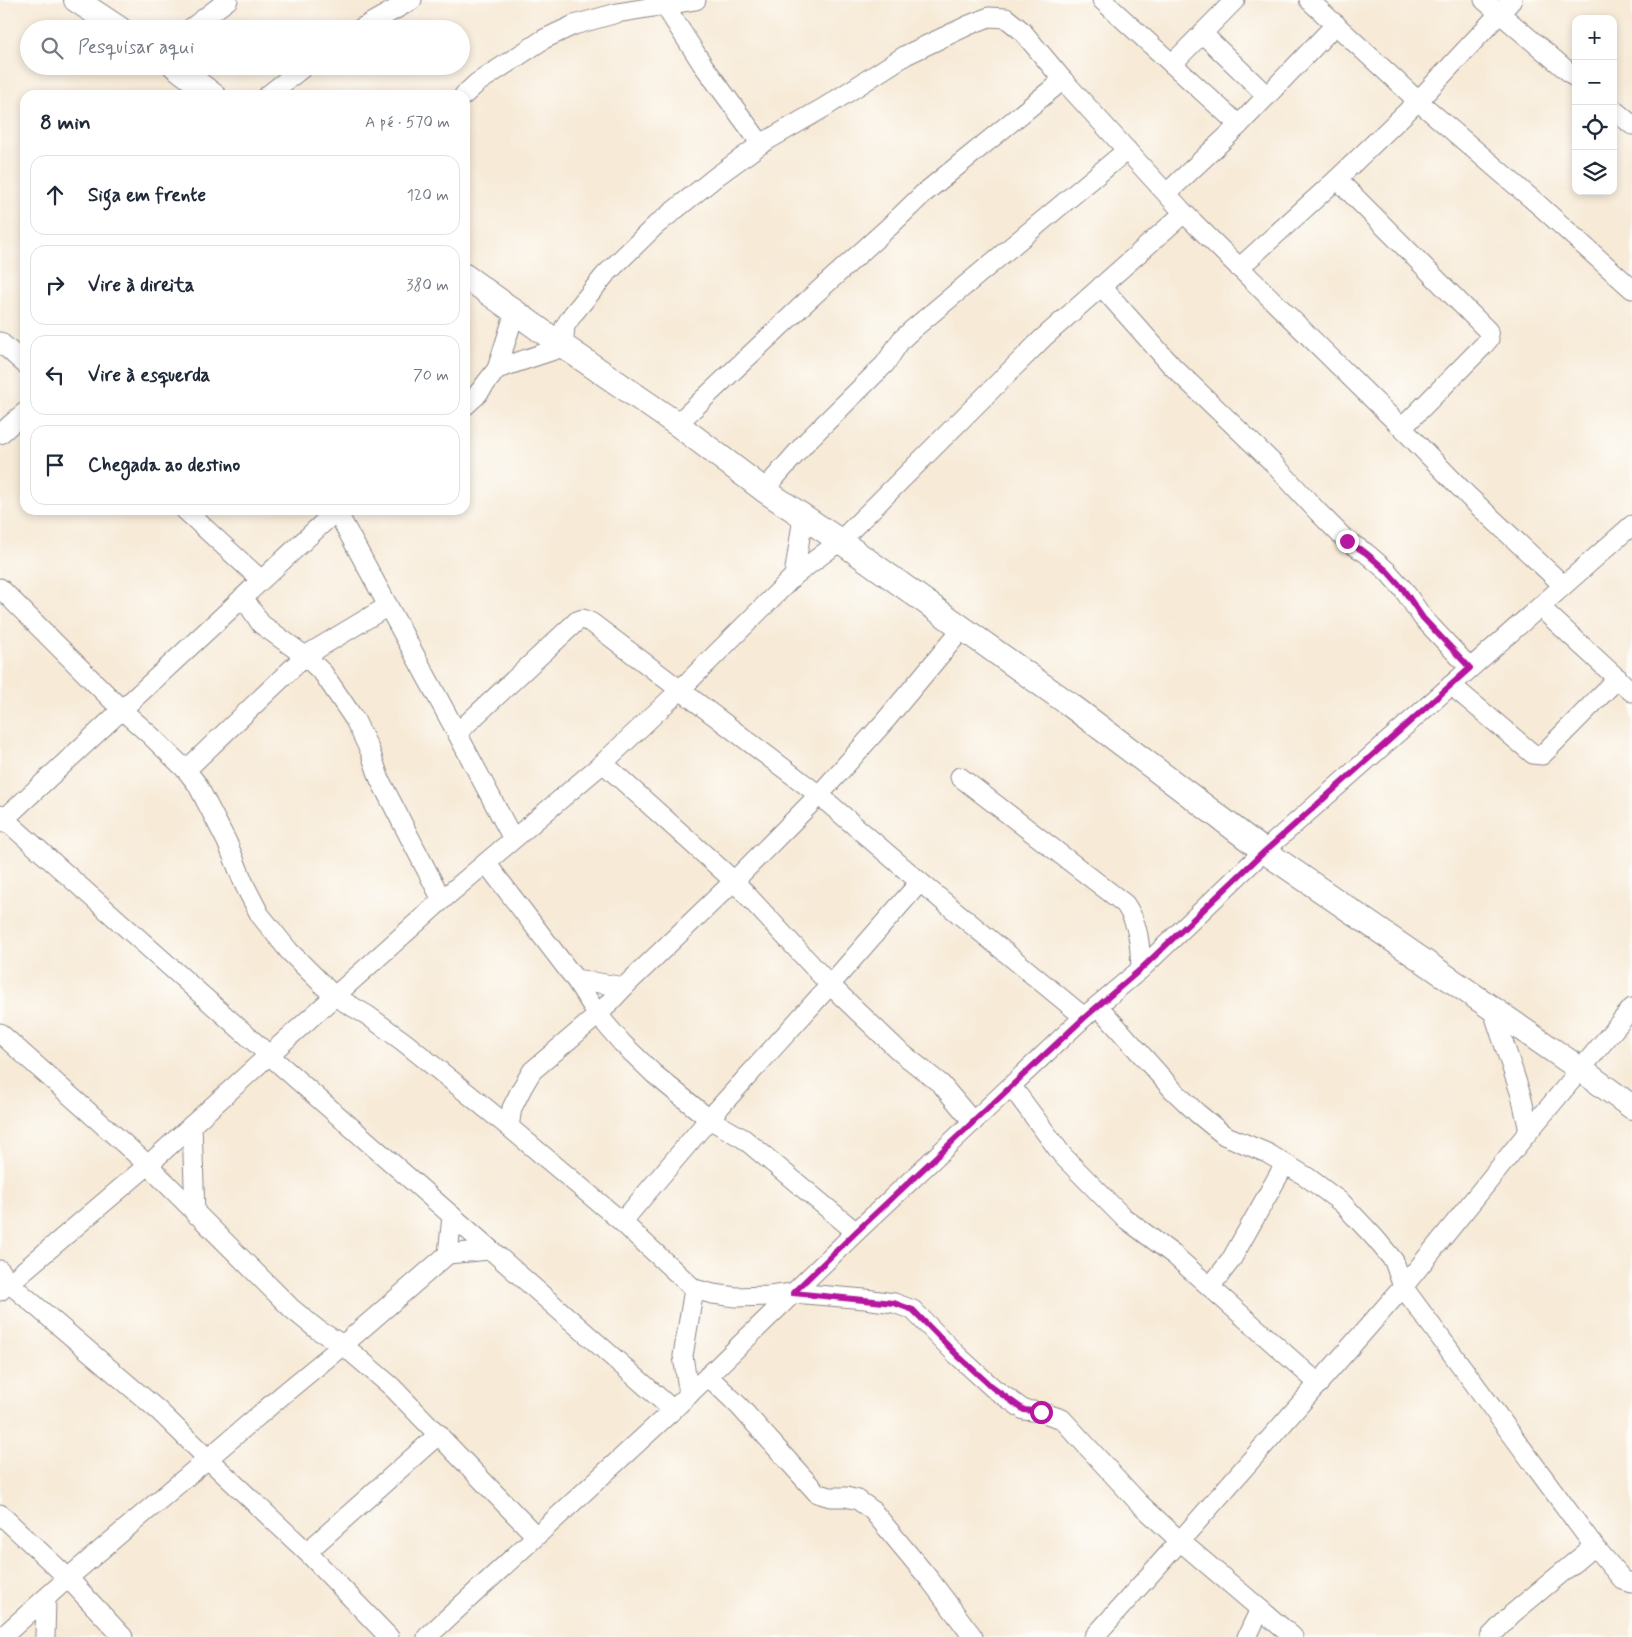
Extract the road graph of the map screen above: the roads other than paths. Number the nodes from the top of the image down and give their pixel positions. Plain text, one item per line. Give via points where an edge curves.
1 (76, 0) edge
2 (228, 0) edge
3 (412, 0) edge
4 (696, 0) edge
5 (1102, 0) edge
6 (1235, 0) edge
7 (1308, 0) edge
8 (1484, 0) edge
9 (665, 6) junction
10 (1505, 7) edge
11 (106, 20) edge
12 (202, 20) edge
13 (376, 20) edge
14 (1336, 24) junction
15 (1202, 33) junction
16 (1172, 64) junction
17 (1572, 74) edge
18 (187, 75) edge
19 (294, 75) edge
20 (1063, 80) junction
21 (206, 90) edge
22 (274, 90) edge
23 (469, 90) edge
24 (1268, 96) junction
25 (1418, 101) junction
26 (1617, 112) edge
27 (1239, 125) junction
28 (1632, 125) edge
29 (760, 144) junction
30 (1127, 150) junction
31 (1337, 179) junction
32 (1167, 193) junction
33 (1184, 213) junction
34 (1239, 268) junction
35 (470, 280) edge
36 (1101, 286) junction
37 (1632, 289) edge
38 (515, 312) junction
39 (0, 342) edge
40 (563, 347) junction
41 (20, 360) edge
42 (497, 369) junction
43 (470, 401) edge
44 (20, 416) edge
45 (677, 424) junction
46 (1402, 428) junction
47 (0, 434) edge
48 (764, 490) junction
49 (190, 515) edge
50 (331, 515) edge
51 (339, 515) edge
52 (804, 517) junction
53 (1632, 525) edge
54 (840, 541) junction
55 (794, 576) junction
56 (261, 580) junction
57 (1563, 585) junction
58 (0, 588) edge
59 (243, 596) junction
60 (388, 606) junction
61 (1540, 607) junction
62 (962, 629) junction
63 (305, 656) junction
64 (1470, 668) junction
65 (1618, 678) junction
66 (1451, 685) junction
67 (680, 690) junction
68 (1632, 692) edge
69 (122, 710) junction
70 (457, 733) junction
71 (602, 763) junction
72 (186, 770) junction
73 (960, 777) dead end
74 (819, 795) junction
75 (2, 819) edge
76 (512, 840) junction
77 (1264, 852) junction
78 (486, 863) junction
79 (734, 881) junction
80 (920, 882) junction
81 (442, 900) junction
82 (1141, 969) junction
83 (575, 979) junction
84 (830, 985) junction
85 (624, 987) junction
86 (334, 996) junction
87 (1492, 1008) junction
88 (1632, 1008) edge
89 (1091, 1012) junction
90 (598, 1014) junction
91 (0, 1032) edge
92 (268, 1054) junction
93 (1580, 1069) junction
94 (1012, 1087) junction
95 (1632, 1107) edge
96 (709, 1119) junction
97 (973, 1122) junction
98 (192, 1125) junction
99 (510, 1127) junction
100 (1529, 1131) junction
101 (1285, 1164) junction
102 (148, 1165) junction
103 (195, 1214) junction
104 (452, 1216) junction
105 (622, 1222) junction
106 (856, 1232) junction
107 (489, 1250) junction
108 (448, 1254) junction
109 (3, 1282) edge
110 (1210, 1287) junction
111 (1403, 1287) junction
112 (694, 1289) junction
113 (793, 1293) junction
114 (343, 1345) junction
115 (708, 1376) junction
116 (1319, 1384) junction
117 (688, 1395) junction
118 (673, 1410) junction
119 (439, 1434) junction
120 (208, 1459) junction
121 (0, 1514) edge
122 (536, 1536) junction
123 (1180, 1542) junction
124 (1594, 1546) junction
125 (307, 1552) junction
126 (68, 1578) junction
127 (1632, 1583) edge
128 (46, 1598) junction
129 (1260, 1609) junction
130 (1287, 1635) edge
131 (2, 1637) edge
132 (45, 1637) edge
133 (123, 1637) edge
134 (389, 1637) edge
135 (428, 1637) edge
136 (973, 1637) edge
137 (1094, 1637) edge
138 (1248, 1637) edge
139 (1490, 1637) edge

1 - 11 street
2 - 12 street
3 - 13 street
4 - 9 street
5 - 16 street
6 - 15 street
7 - 14 street
8 - 10 street
9 - 23 street via 617,13 574,25 544,39
9 - 29 street via 703,66
10 - 17 street
10 - 25 street
14 - 24 street
14 - 25 street
15 - 16 street
15 - 24 street
16 - 27 street
18 - 21 street
19 - 22 street
20 - 29 street via 1022,31 1006,18 989,17 906,54 825,107
20 - 30 street
20 - 45 street via 923,194
24 - 27 street
25 - 31 street
25 - 37 street
26 - 28 street
27 - 32 street
29 - 40 street via 656,225 605,275 565,326
30 - 32 street
30 - 48 street via 901,340 885,364 808,440
31 - 34 street
31 - 46 street via 1488,331 1489,338 1483,346
32 - 33 street
33 - 34 street
33 - 36 street
34 - 46 street
35 - 38 street
36 - 54 street via 1043,338
36 - 64 street via 1172,366 1272,462 1347,541 1387,571 1423,618
38 - 40 street
38 - 42 street
39 - 41 street
40 - 42 street
40 - 45 street
42 - 43 street
44 - 47 street
45 - 48 street
46 - 57 street via 1468,496
48 - 52 street
49 - 56 street
50 - 56 street
51 - 60 street
52 - 54 street
52 - 55 street
53 - 57 street
54 - 55 street
54 - 62 street
55 - 67 street
56 - 59 street
57 - 61 street
58 - 69 street
59 - 63 street via 261,624
59 - 69 street
60 - 63 street
60 - 70 street
61 - 64 street
61 - 65 street
62 - 74 street
62 - 77 street via 1069,704
63 - 72 street
63 - 81 street via 323,673 355,720 380,780
64 - 66 street
65 - 66 street via 1542,755 1533,754
65 - 68 street
66 - 77 street
67 - 70 street via 583,619 576,621
67 - 71 street
67 - 74 street
69 - 72 street
69 - 75 street
70 - 76 street
71 - 76 street
71 - 79 street
72 - 86 street via 223,834 260,915 289,951
73 - 82 street via 1124,904 1133,915 1138,932
74 - 79 street
74 - 80 street
75 - 92 street
76 - 78 street
77 - 82 street
77 - 87 street
78 - 81 street
78 - 83 street
79 - 84 street
79 - 85 street
80 - 84 street
80 - 89 street
81 - 86 street
82 - 89 street
83 - 85 street
83 - 90 street
84 - 96 street
84 - 97 street via 899,1052 941,1084
85 - 90 street
86 - 92 street
86 - 99 street via 404,1042
87 - 93 street
87 - 100 street via 1521,1095
88 - 93 street
89 - 94 street
89 - 101 street via 1224,1135 1267,1152
90 - 96 street via 654,1074
90 - 99 street via 532,1071 512,1108
91 - 102 street
92 - 98 street
92 - 104 street
93 - 95 street
93 - 100 street
94 - 97 street
94 - 110 street via 1063,1156 1123,1217
96 - 105 street
96 - 106 street via 744,1139
97 - 106 street
98 - 102 street
98 - 103 street
99 - 105 street
100 - 111 street
101 - 110 street via 1231,1260
101 - 111 street via 1342,1203 1360,1221 1394,1261
102 - 103 street
102 - 109 street
103 - 114 street via 292,1309
104 - 107 street
104 - 108 street
105 - 112 street
106 - 113 street
107 - 108 street
107 - 118 street
108 - 114 street
109 - 120 street via 159,1410
110 - 116 street
111 - 116 street
111 - 124 street
112 - 113 street via 736,1297
112 - 117 street via 683,1356
113 - 115 street
113 - 123 street via 894,1303 913,1310 993,1388 1024,1410 1062,1419 1139,1503
114 - 119 street via 392,1387
114 - 120 street
115 - 117 street
115 - 136 street via 817,1493 830,1497 846,1496 872,1510
116 - 123 street
117 - 118 street
118 - 122 street
119 - 122 street
119 - 125 street
120 - 125 street
120 - 126 street
121 - 126 street
122 - 135 street
123 - 129 street
123 - 137 street
124 - 127 street via 1623,1580
124 - 139 street via 1512,1614
125 - 134 street
126 - 128 street
126 - 133 street
128 - 131 street
128 - 132 street
129 - 130 street
129 - 138 street

